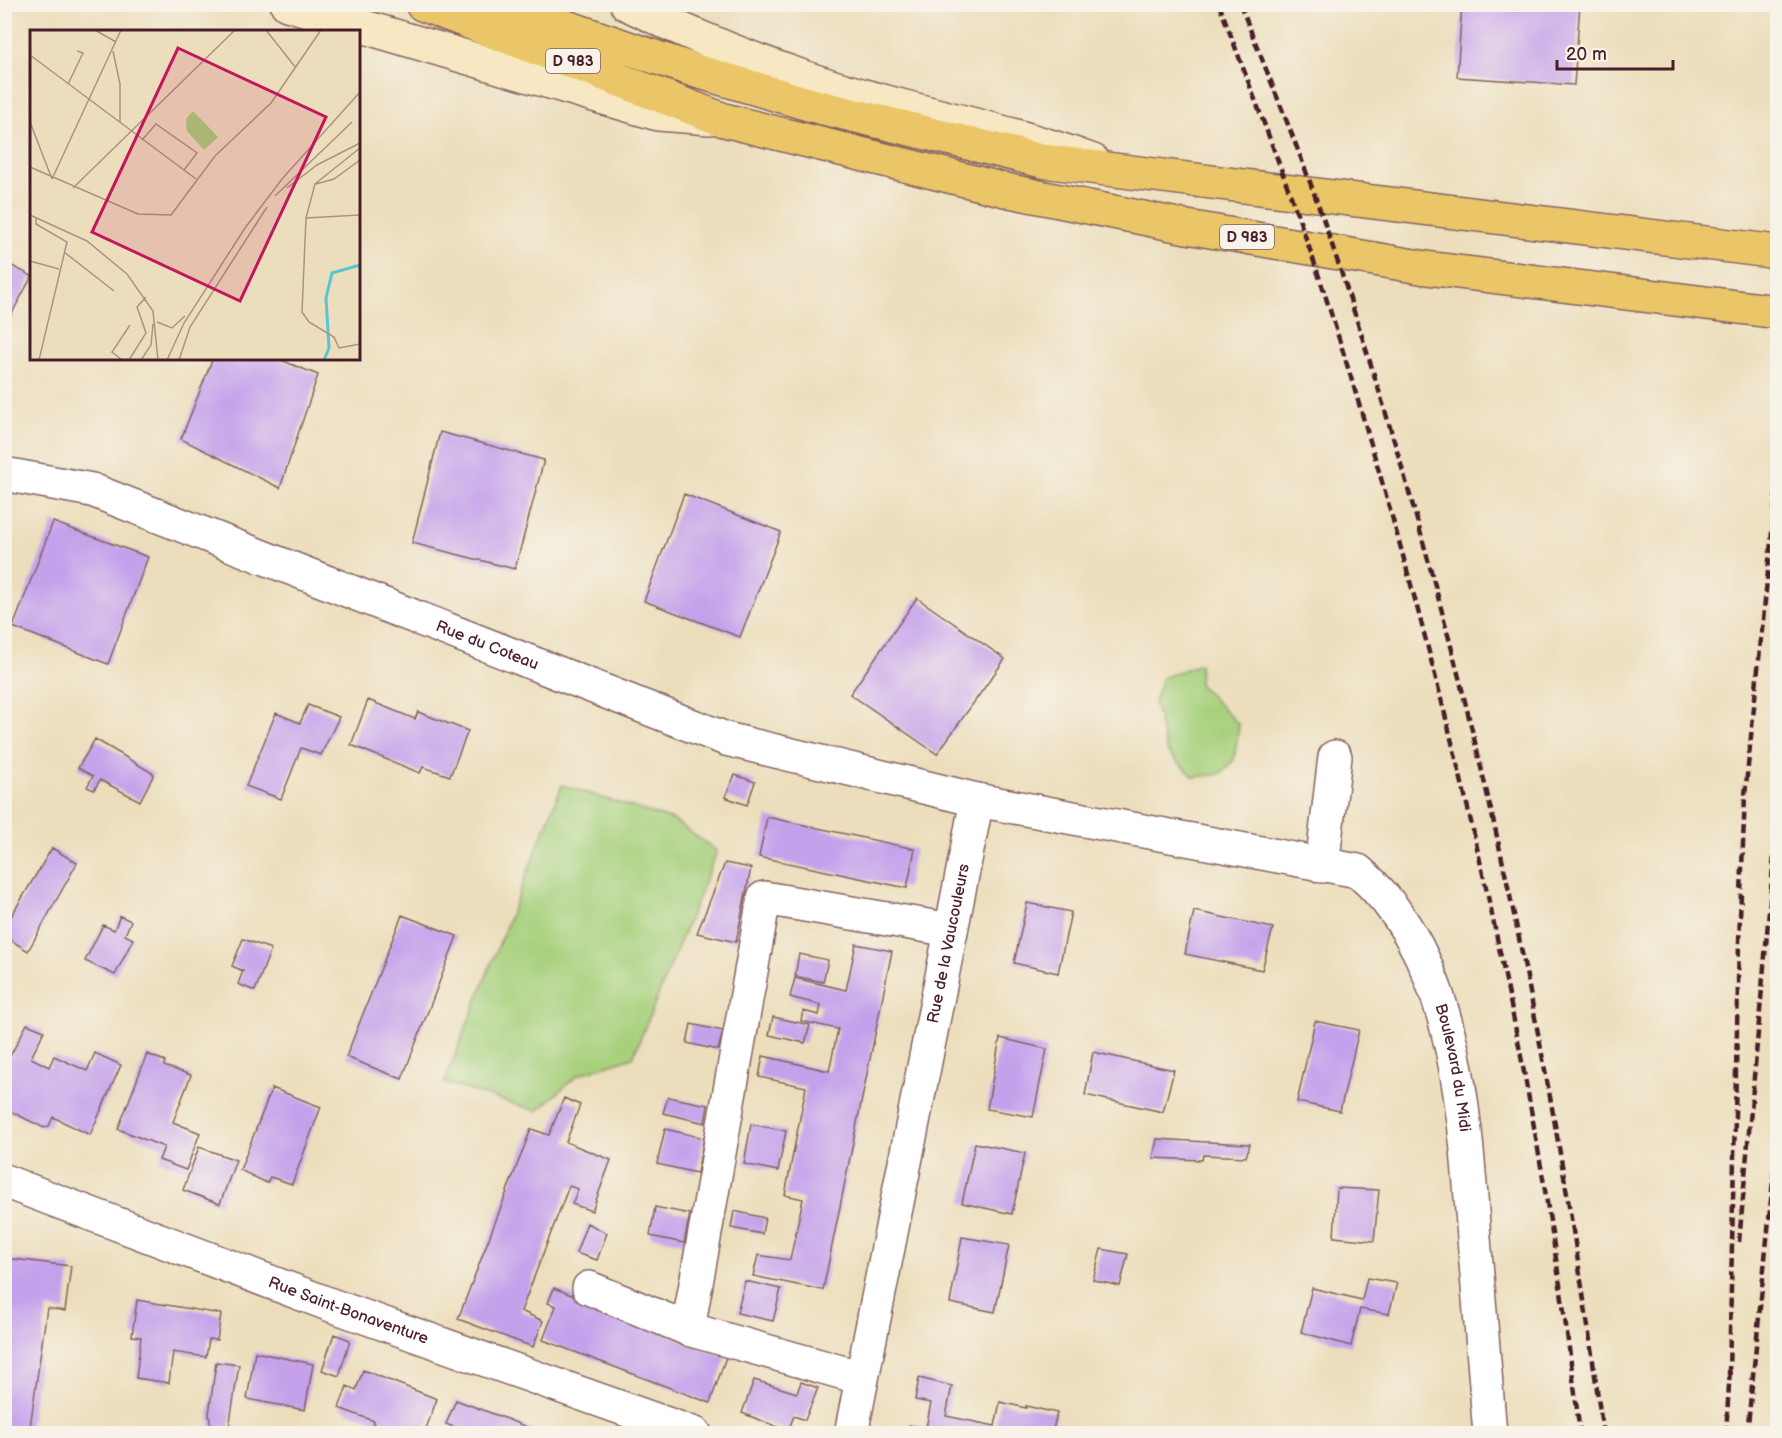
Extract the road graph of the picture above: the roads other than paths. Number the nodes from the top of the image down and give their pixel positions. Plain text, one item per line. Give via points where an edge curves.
1 (286, 4) edge
2 (422, 4) edge
3 (499, 4) edge
4 (627, 4) edge
5 (724, 120) junction
6 (1117, 171) junction
7 (1778, 252) edge
8 (1778, 312) edge
9 (4, 474) edge
10 (1335, 757) dead end
11 (977, 800) junction
12 (1322, 866) junction
13 (951, 930) junction
14 (4, 1181) edge
15 (590, 1288) dead end
16 (688, 1329) junction
17 (862, 1378) junction
18 (695, 1434) edge
19 (851, 1434) edge
20 (1490, 1434) edge

1 - 5 main road via 658,114
2 - 5 main road, D 983
3 - 6 main road, D 983 via 696,71 815,106 1042,161
4 - 6 main road via 681,30 810,79 1045,143
5 - 8 main road, D 983 via 1005,190 1187,227 1426,268
6 - 7 main road, D 983
9 - 11 street, Rue du Coteau via 92,490 726,739
10 - 12 street
11 - 12 street
11 - 13 street, Rue de la Vaucouleurs
12 - 20 street, Boulevard du Midi via 1358,871 1370,880 1417,947 1443,1009 1466,1135
13 - 16 street via 764,898
13 - 17 street, Rue de la Vaucouleurs
14 - 18 street, Rue Saint-Bonaventure via 342,1309
15 - 16 street
16 - 17 street
17 - 19 street, Rue de la Vaucouleurs

